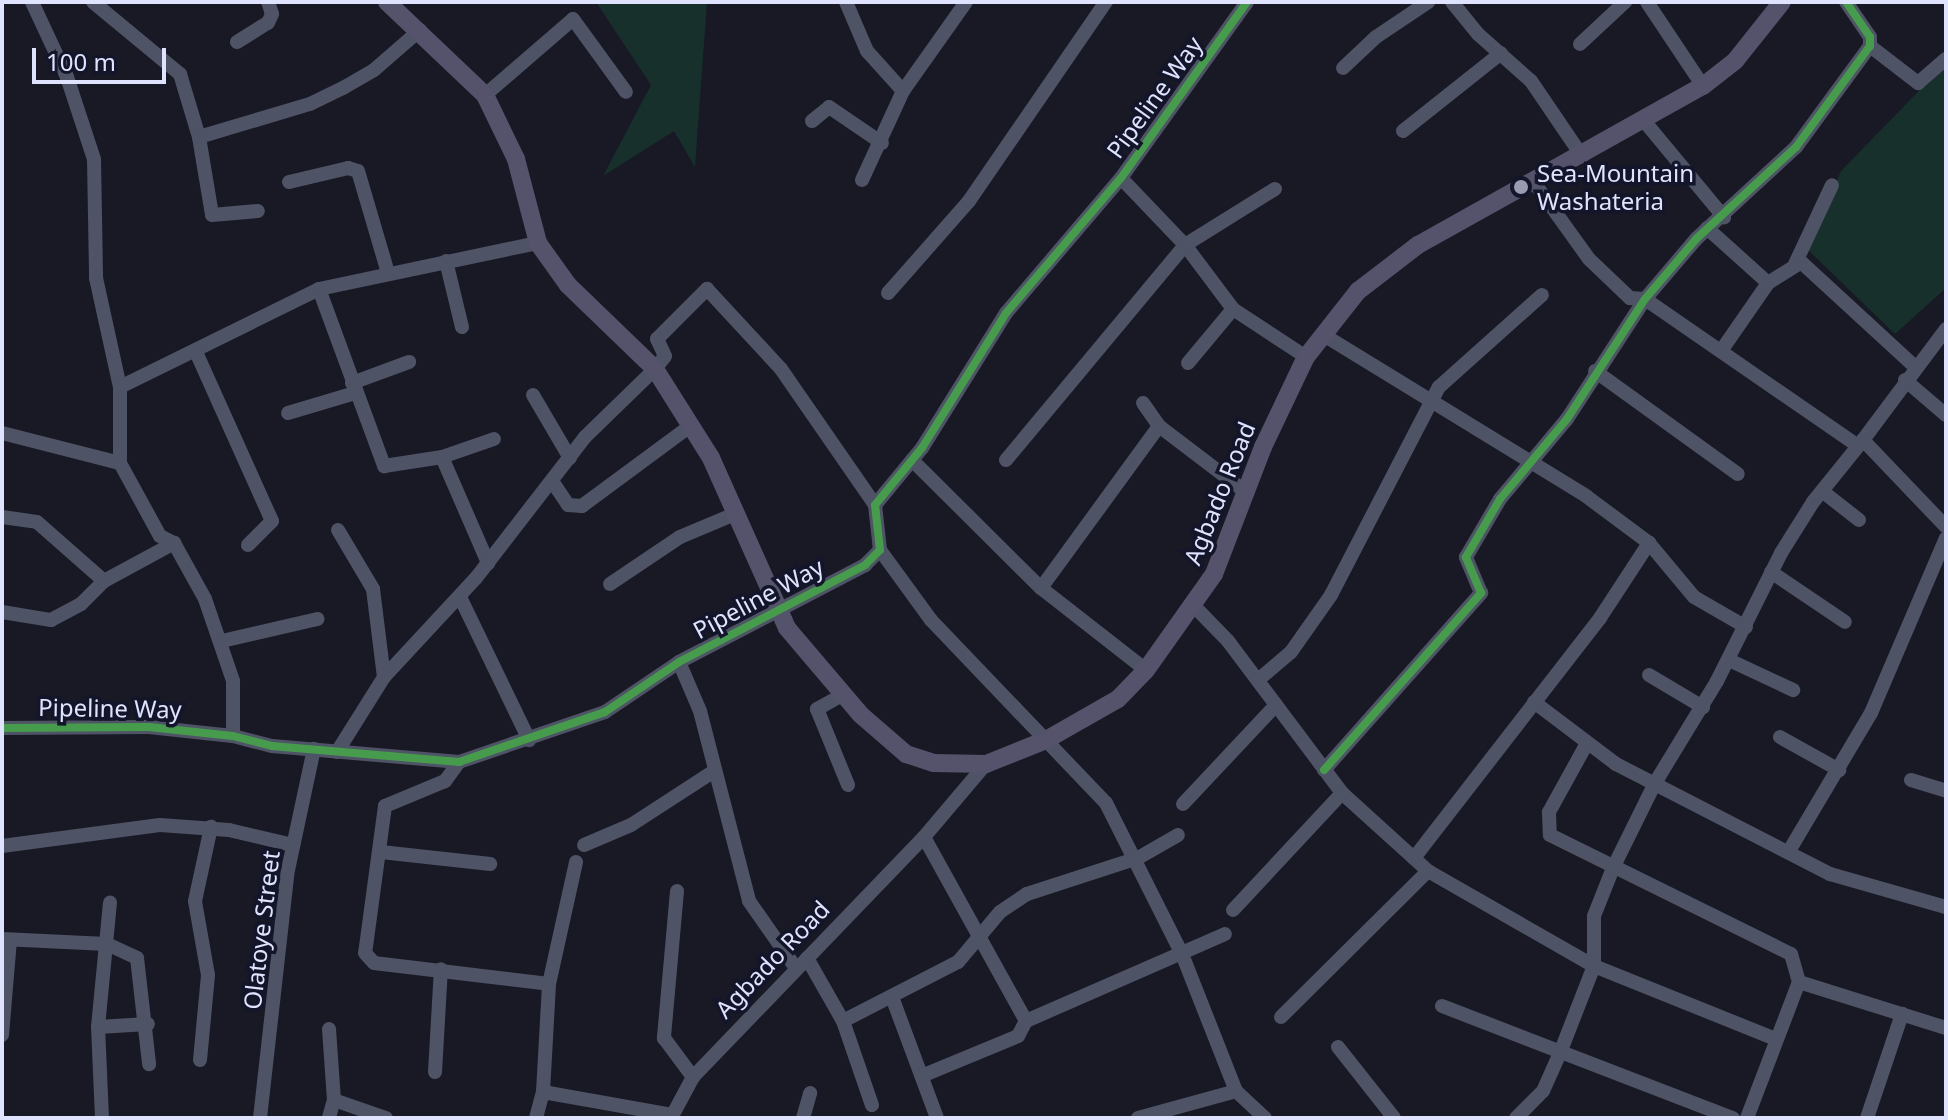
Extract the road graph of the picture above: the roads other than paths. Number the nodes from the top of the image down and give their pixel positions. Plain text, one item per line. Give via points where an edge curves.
1 (32, 2) edge
2 (93, 2) edge
3 (268, 2) edge
4 (387, 2) edge
5 (846, 2) edge
6 (966, 2) edge
7 (1106, 2) edge
8 (1247, 2) edge
9 (1428, 2) edge
10 (1452, 2) edge
11 (1625, 2) edge
12 (1782, 2) edge
13 (1846, 2) edge
14 (1649, 3) edge
15 (420, 30) junction
16 (237, 42) dead end
17 (1580, 44) dead end
18 (1870, 46) junction
19 (1501, 53) junction
20 (1946, 59) edge
21 (1343, 68) dead end
22 (1703, 86) junction
23 (903, 91) junction
24 (626, 92) dead end
25 (485, 95) junction
26 (812, 121) dead end
27 (1645, 122) junction
28 (1403, 131) dead end
29 (199, 137) junction
30 (882, 143) junction
31 (1582, 156) junction
32 (1121, 178) junction
33 (862, 180) dead end
34 (1533, 181) junction
35 (289, 182) dead end
36 (1832, 185) dead end
37 (1275, 189) dead end
38 (258, 211) dead end
39 (1724, 217) junction
40 (1707, 228) junction
41 (538, 243) junction
42 (1185, 245) junction
43 (446, 261) junction
44 (1795, 264) junction
45 (388, 273) junction
46 (1768, 283) junction
47 (319, 289) junction
48 (888, 293) dead end
49 (1542, 295) dead end
50 (1645, 299) junction
51 (1233, 309) junction
52 (462, 327) dead end
53 (1946, 329) edge
54 (1322, 334) junction
55 (1721, 351) junction
56 (196, 352) junction
57 (1306, 357) junction
58 (409, 362) dead end
59 (1188, 363) dead end
60 (1915, 367) junction
61 (655, 369) junction
62 (1595, 371) junction
63 (1905, 380) junction
64 (120, 387) junction
65 (354, 388) junction
66 (533, 395) dead end
67 (1432, 401) junction
68 (1143, 403) dead end
69 (288, 413) dead end
70 (1946, 415) edge
71 (690, 426) junction
72 (1159, 426) junction
73 (2, 433) edge
74 (494, 439) dead end
75 (1861, 443) junction
76 (442, 457) junction
77 (570, 458) junction
78 (912, 460) junction
79 (1006, 460) dead end
80 (1529, 461) junction
81 (120, 463) junction
82 (1738, 474) dead end
83 (552, 481) junction
84 (1822, 491) junction
85 (1247, 493) junction
86 (875, 505) junction
87 (737, 513) junction
88 (2, 517) edge
89 (1859, 520) dead end
90 (1946, 527) edge
91 (338, 530) dead end
92 (1946, 538) edge
93 (174, 543) junction
94 (1649, 543) junction
95 (248, 545) dead end
96 (880, 550) junction
97 (1941, 560) edge
98 (488, 563) junction
99 (1771, 572) junction
100 (104, 581) junction
101 (610, 584) dead end
102 (1041, 588) junction
103 (460, 597) junction
104 (1194, 606) junction
105 (777, 611) junction
106 (2, 612) edge
107 (317, 619) dead end
108 (1845, 622) dead end
109 (1746, 627) junction
110 (222, 641) junction
111 (1729, 660) junction
112 (679, 662) junction
113 (1146, 670) junction
114 (1649, 675) dead end
115 (384, 677) junction
116 (1258, 680) junction
117 (1793, 690) dead end
118 (844, 694) junction
119 (1534, 702) junction
120 (1276, 705) junction
121 (1703, 707) junction
122 (2, 728) edge
123 (233, 736) junction
124 (1780, 737) dead end
125 (529, 740) junction
126 (1046, 740) junction
127 (1586, 745) junction
128 (314, 749) junction
129 (337, 752) junction
130 (459, 762) junction
131 (986, 764) junction
132 (1324, 770) junction
133 (1839, 770) junction
134 (714, 771) junction
135 (1911, 780) dead end
136 (1655, 783) junction
137 (848, 785) dead end
138 (1946, 791) edge
139 (1342, 793) junction
140 (1183, 804) dead end
141 (211, 827) junction
142 (1178, 835) dead end
143 (924, 837) junction
144 (293, 845) junction
145 (584, 845) dead end
146 (2, 846) edge
147 (1789, 851) junction
148 (381, 852) junction
149 (1138, 858) junction
150 (1414, 858) junction
151 (576, 862) dead end
152 (490, 864) dead end
153 (1613, 868) junction
154 (1428, 871) junction
155 (677, 891) dead end
156 (110, 903) dead end
157 (1946, 907) edge
158 (1233, 910) dead end
159 (1225, 934) dead end
160 (6, 940) edge
161 (978, 940) junction
162 (107, 944) junction
163 (1182, 954) junction
164 (802, 963) junction
165 (1594, 966) junction
166 (441, 969) junction
167 (1799, 982) junction
168 (549, 984) junction
169 (892, 997) junction
170 (1442, 1006) dead end
171 (1902, 1014) junction
172 (1281, 1017) dead end
173 (843, 1021) junction
174 (1026, 1021) junction
175 (148, 1024) junction
176 (98, 1027) junction
177 (1946, 1028) edge
178 (329, 1029) dead end
179 (2, 1035) edge
180 (1773, 1038) junction
181 (1338, 1047) dead end
182 (1560, 1053) junction
183 (200, 1060) dead end
184 (149, 1064) dead end
185 (435, 1072) dead end
186 (693, 1077) junction
187 (926, 1080) junction
188 (1236, 1091) junction
189 (543, 1092) junction
190 (810, 1093) dead end
191 (334, 1100) junction
192 (872, 1105) dead end
193 (672, 1116) edge
194 (1523, 1116) edge
195 (102, 1118) edge
196 (260, 1118) edge
197 (329, 1118) edge
198 (386, 1118) edge
199 (536, 1118) edge
200 (803, 1118) edge
201 (929, 1118) edge
202 (937, 1118) edge
203 (947, 1118) edge
204 (1138, 1118) edge
205 (1265, 1118) edge
206 (1394, 1118) edge
207 (1733, 1118) edge
208 (1747, 1118) edge
209 (1867, 1118) edge

1 - 64 street via 67,77 94,159 96,278
2 - 29 street via 180,74
3 - 16 street via 268,23
4 - 15 main road
5 - 23 street via 867,51
6 - 23 street
7 - 48 street via 969,201
8 - 32 street, Pipeline Way
9 - 21 street via 1376,37
10 - 19 street
11 - 17 street
12 - 22 main road, Agbado Road via 1735,61
13 - 18 street via 1870,37
14 - 22 street
15 - 25 main road
15 - 29 street via 374,70 310,104
18 - 20 street via 1918,83
18 - 39 street via 1796,147
19 - 28 street
19 - 31 street via 1531,81
22 - 27 main road, Agbado Road
23 - 30 street
24 - 25 street via 573,19
25 - 41 main road via 516,159
26 - 30 street via 829,107
27 - 31 main road, Agbado Road
27 - 39 street
29 - 38 street via 212,215
30 - 33 street
31 - 34 main road, Agbado Road
32 - 42 street
32 - 78 street, Pipeline Way via 1006,313
34 - 50 street via 1589,259 1630,298
34 - 54 main road, Agbado Road via 1377,273
35 - 45 street via 348,168 358,171
36 - 44 street
37 - 42 street
39 - 40 street
40 - 46 street
40 - 50 street
41 - 43 street
41 - 61 main road via 568,285
42 - 51 street
42 - 79 street
43 - 45 street
43 - 52 street
44 - 46 street
44 - 60 street via 1806,264
45 - 47 street
46 - 55 street
47 - 56 street
47 - 65 street
49 - 67 street via 1445,381
50 - 55 street
50 - 62 street
51 - 57 street
51 - 59 street
53 - 60 street
54 - 57 main road, Agbado Road
54 - 67 street
55 - 75 street
56 - 64 street
56 - 95 street via 272,521
57 - 85 main road, Agbado Road
58 - 65 street
60 - 63 street
61 - 71 main road
61 - 77 street via 605,414
61 - 86 street via 665,356 657,339 707,289 781,369
62 - 80 street via 1567,419
62 - 82 street
63 - 70 street
63 - 75 street
64 - 81 street
65 - 69 street
65 - 76 street via 384,466
66 - 77 street
67 - 80 street
67 - 116 street via 1331,595 1291,652
68 - 72 street
71 - 83 street via 582,506 568,505
71 - 87 main road
72 - 85 street
72 - 102 street
73 - 81 street
74 - 76 street
75 - 84 street
75 - 90 street
76 - 98 street
77 - 83 street
78 - 86 street, Pipeline Way
78 - 102 street
80 - 94 street
80 - 132 street via 1466,557 1481,593
81 - 93 street via 160,536
83 - 98 street
84 - 89 street
84 - 99 street
85 - 104 main road, Agbado Road via 1214,574
86 - 96 street
87 - 101 street via 680,537
87 - 105 main road
88 - 100 street via 37,522
91 - 115 street via 373,589
92 - 97 street
93 - 100 street
93 - 110 street
94 - 109 street via 1694,597
94 - 119 street via 1600,618
96 - 105 street, Pipeline Way via 865,565
96 - 126 street via 931,620
97 - 133 street
98 - 103 street
99 - 108 street
99 - 109 street
100 - 106 street via 81,604 51,620
102 - 113 street
103 - 115 street
103 - 125 street
104 - 113 main road, Agbado Road
104 - 116 street
105 - 112 street, Pipeline Way
105 - 118 main road
107 - 110 street
109 - 111 street
110 - 123 street via 236,696
111 - 117 street
111 - 121 street
112 - 125 street, Pipeline Way via 617,706
112 - 134 street via 700,711
113 - 126 main road, Agbado Road via 1125,695
114 - 121 street
115 - 129 street
116 - 120 street
118 - 131 main road via 906,754 933,763
118 - 137 street via 817,709
119 - 127 street
119 - 150 street
120 - 132 street
120 - 140 street
121 - 136 street
122 - 123 street, Pipeline Way via 133,726
123 - 128 street, Pipeline Way via 257,744
124 - 133 street
125 - 130 street, Pipeline Way
126 - 131 main road, Agbado Road
126 - 149 street via 1106,803
127 - 136 street
127 - 153 street via 1546,825 1550,835
128 - 129 street, Pipeline Way
128 - 144 street, Olatoye Street
129 - 130 street, Pipeline Way
130 - 148 street via 445,781 385,806
131 - 143 street, Agbado Road
132 - 139 street
133 - 147 street
134 - 145 street via 631,825
134 - 164 street via 749,901
135 - 138 street
136 - 147 street
136 - 153 street
139 - 150 street
139 - 158 street
141 - 144 street
141 - 146 street via 160,825
141 - 183 street via 195,901 208,975
142 - 149 street
143 - 161 street
143 - 164 street, Agbado Road
144 - 196 street, Olatoye Street
147 - 157 street via 1830,874
148 - 152 street
148 - 166 street via 368,959
149 - 161 street via 1040,887 1000,912
149 - 163 street
150 - 154 street
151 - 168 street
153 - 165 street via 1594,916
153 - 167 street via 1791,954
154 - 165 street
154 - 172 street
155 - 186 street via 664,1038
156 - 162 street
159 - 163 street
160 - 162 street
160 - 179 street
161 - 169 street via 958,962
161 - 174 street
162 - 175 street via 137,958
162 - 176 street
163 - 174 street
163 - 188 street
164 - 173 street
164 - 186 street, Agbado Road
165 - 180 street
165 - 182 street
166 - 168 street
166 - 185 street
167 - 171 street
167 - 180 street
168 - 189 street
169 - 173 street
169 - 187 street
170 - 182 street
171 - 177 street
171 - 209 street
173 - 192 street
174 - 187 street via 1018,1036
175 - 176 street
175 - 184 street
176 - 195 street
178 - 191 street
180 - 208 street
181 - 206 street
182 - 194 street via 1543,1091
182 - 207 street
186 - 193 street, Agbado Road
187 - 201 street
187 - 202 street
187 - 203 street
188 - 204 street
188 - 205 street
189 - 193 street
189 - 199 street
190 - 200 street
191 - 197 street
191 - 198 street

